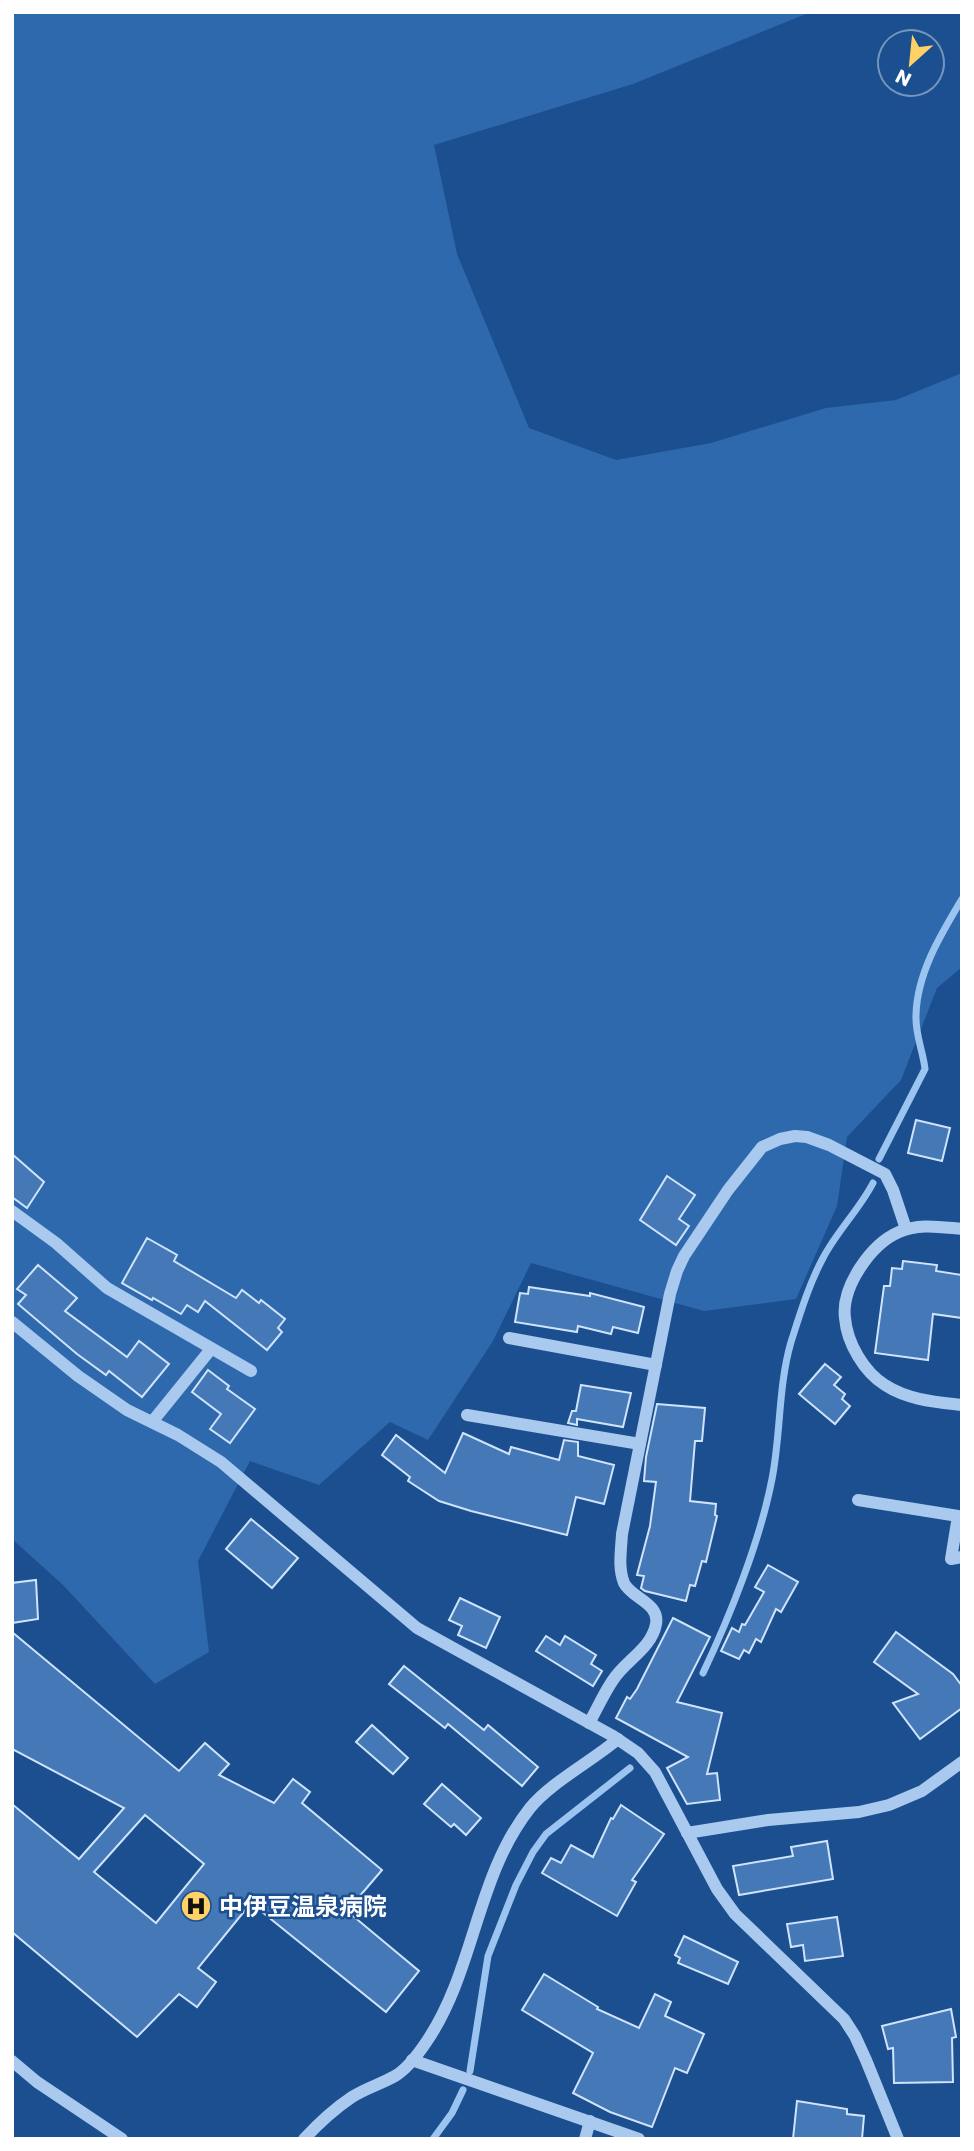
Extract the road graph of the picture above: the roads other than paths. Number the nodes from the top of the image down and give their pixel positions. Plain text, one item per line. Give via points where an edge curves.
1 (12, 1212) edge
2 (906, 1229) junction
3 (962, 1229) edge
4 (12, 1322) edge
5 (509, 1338) dead end
6 (211, 1349) junction
7 (656, 1365) junction
8 (251, 1371) dead end
9 (962, 1405) edge
10 (467, 1415) dead end
11 (152, 1422) junction
12 (639, 1444) junction
13 (858, 1500) dead end
14 (962, 1557) edge
15 (589, 1723) junction
16 (618, 1740) junction
17 (962, 1762) edge
18 (687, 1833) junction
19 (412, 2060) junction
20 (12, 2061) edge
21 (590, 2122) junction
22 (122, 2139) edge
23 (304, 2139) edge
24 (585, 2139) edge
25 (639, 2139) edge
26 (898, 2139) edge

1 - 6 street via 107,1288
2 - 3 street via 926,1225
2 - 7 street via 885,1174 875,1168 807,1137 795,1136 762,1147 727,1190 677,1272
2 - 9 street via 869,1253 846,1301 848,1331 862,1363 887,1387 916,1399
4 - 11 street via 78,1376
5 - 7 street
6 - 8 street
6 - 11 street
7 - 12 street
10 - 12 street
11 - 15 street via 221,1462 417,1628
12 - 15 street via 620,1565 626,1587 644,1601 657,1622 640,1651 613,1680
13 - 14 street via 958,1516 951,1559
15 - 16 street
16 - 18 street via 655,1772
16 - 19 street via 533,1805 515,1830 488,1889 454,1987 429,2038
17 - 18 street via 922,1791 889,1805
18 - 26 street via 735,1914 844,2019
19 - 21 street
19 - 23 street via 397,2076 372,2085 333,2110
20 - 22 street
21 - 24 street
21 - 25 street

